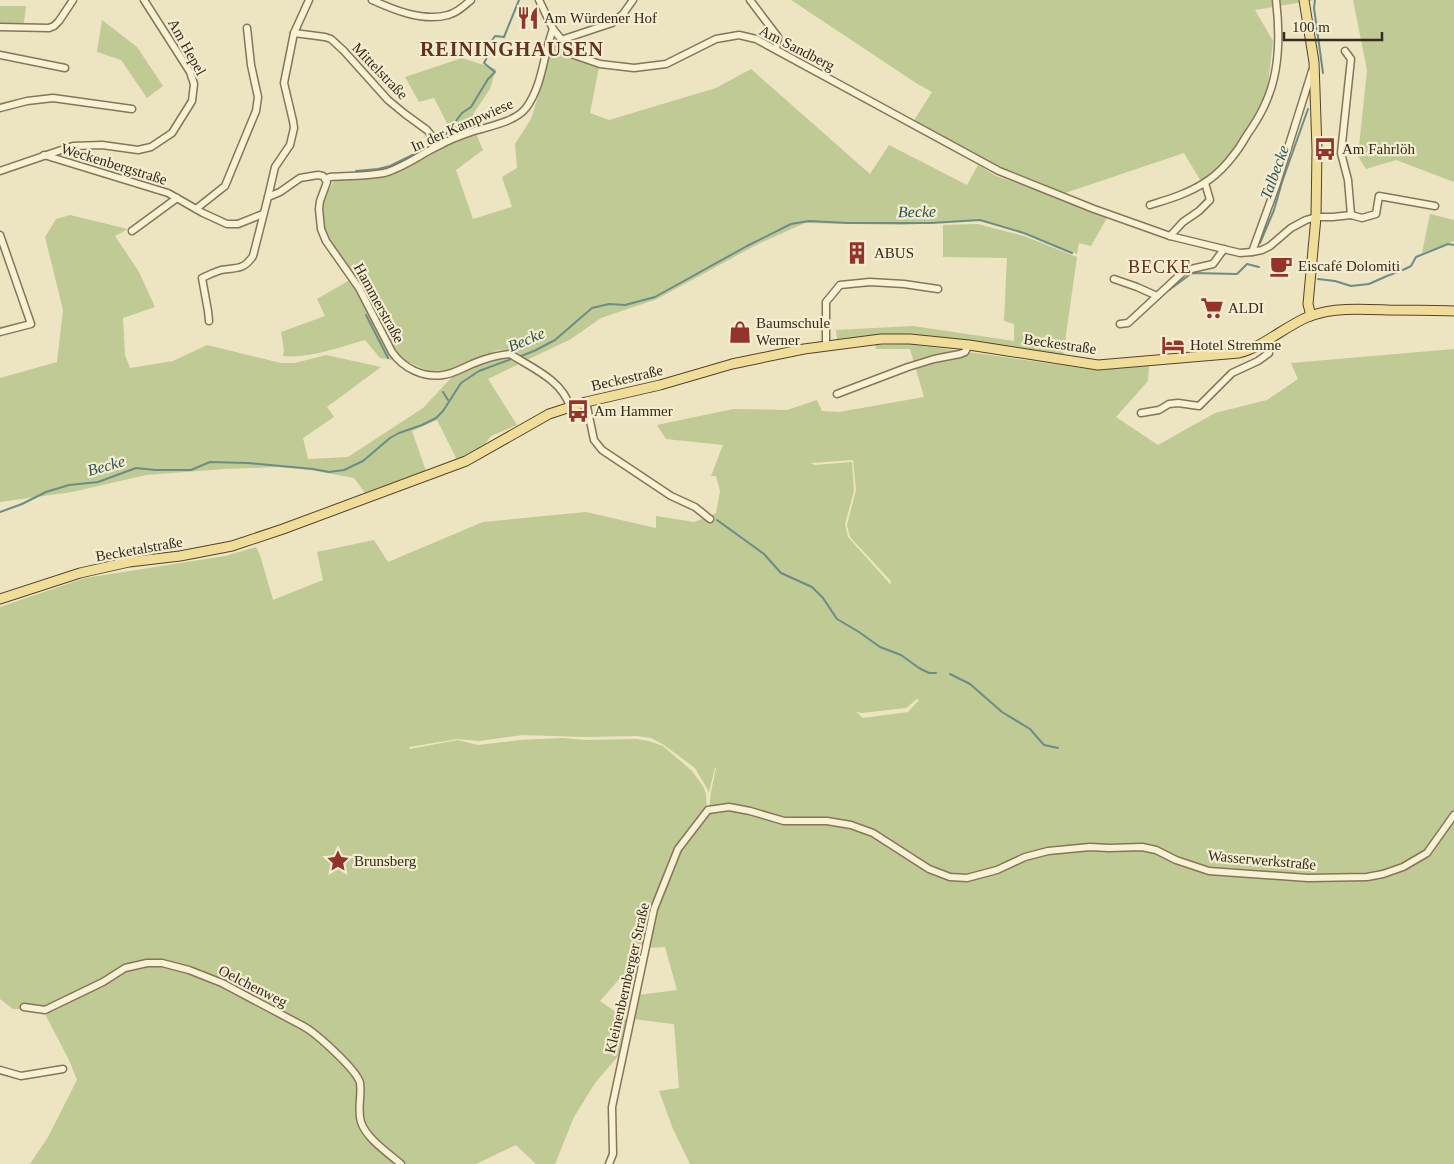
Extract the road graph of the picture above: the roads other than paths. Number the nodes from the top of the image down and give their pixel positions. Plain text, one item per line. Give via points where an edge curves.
1 (73, 0) edge
2 (144, 0) edge
3 (310, 0) edge
4 (372, 0) edge
5 (471, 0) edge
6 (539, 0) edge
7 (633, 0) edge
8 (750, 0) edge
9 (1276, 0) edge
10 (1304, 0) edge
11 (0, 27) edge
12 (247, 28) dead end
13 (553, 29) junction
14 (294, 33) junction
15 (561, 40) junction
16 (776, 49) junction
17 (1345, 51) dead end
18 (0, 56) edge
19 (1314, 62) junction
20 (65, 68) dead end
21 (0, 108) edge
22 (132, 108) dead end
23 (439, 145) junction
24 (44, 155) junction
25 (0, 170) edge
26 (326, 179) junction
27 (1205, 183) junction
28 (268, 197) junction
29 (177, 198) junction
30 (1150, 205) dead end
31 (1435, 206) dead end
32 (196, 209) junction
33 (263, 214) junction
34 (1351, 215) junction
35 (1316, 217) junction
36 (132, 231) dead end
37 (0, 235) edge
38 (1170, 236) junction
39 (2, 245) edge
40 (1224, 249) junction
41 (1252, 252) junction
42 (1114, 279) dead end
43 (938, 289) dead end
44 (1157, 296) junction
45 (1454, 311) edge
46 (1311, 316) junction
47 (209, 321) dead end
48 (1120, 324) dead end
49 (0, 332) edge
50 (1266, 342) junction
51 (969, 345) junction
52 (826, 346) junction
53 (836, 394) dead end
54 (586, 402) junction
55 (570, 407) junction
56 (1141, 413) dead end
57 (710, 519) dead end
58 (283, 529) joint
59 (0, 599) edge
60 (708, 810) joint
61 (1454, 815) edge
62 (24, 1007) dead end
63 (63, 1069) dead end
64 (0, 1070) edge
65 (401, 1164) edge
66 (610, 1164) edge

1 - 11 street via 49,28
2 - 24 street, Am Hepel via 190,72 194,84 192,101 172,133 151,147 138,150 102,145 73,146
3 - 14 street
4 - 5 street via 422,17 447,16
6 - 13 street, Am Sandberg
7 - 15 street via 612,24
8 - 16 street via 778,38
9 - 27 street via 1276,63 1266,101 1242,144
10 - 19 main road
12 - 32 street via 258,97 256,112 225,186
13 - 15 street, Am Sandberg
13 - 23 street, In der Kampwiese via 539,84 520,115
14 - 23 street, Mittelstraße via 331,40 388,100 427,130
14 - 28 street via 284,83 294,128 290,145 275,167
15 - 16 street, Am Sandberg via 574,55 600,64 634,68 666,64 716,39 739,35
16 - 38 street, Am Sandberg via 999,172
17 - 34 street via 1351,59 1341,153 1348,180
18 - 20 street
19 - 35 main road
19 - 41 street
21 - 22 street via 53,98
23 - 26 street, In der Kampwiese via 384,173
24 - 25 street, Am Hepel
24 - 29 street, Weckenbergstraße
26 - 28 street via 318,175 300,178
26 - 55 street, Hammerstraße via 319,210 321,229 359,288 398,359 419,372 442,376 498,355 510,354 556,384 567,397
27 - 30 street
27 - 38 street via 1210,200
28 - 33 street
29 - 32 street, Weckenbergstraße
29 - 36 street, Weckenbergstraße
31 - 34 street via 1378,196 1376,214 1362,218
32 - 33 street, Weckenbergstraße via 228,224 238,224
33 - 47 street via 248,264 202,278
34 - 35 street
35 - 41 street via 1291,228 1270,246
35 - 46 main road via 1308,304
37 - 39 street
38 - 40 street
39 - 49 street via 31,324
40 - 41 street
40 - 44 street via 1212,264 1187,270
42 - 44 street
43 - 52 street via 870,282 840,285 826,302
44 - 48 street via 1128,323
45 - 46 main road via 1333,310
46 - 50 main road
50 - 51 main road, Beckestraße via 1239,353 1098,365
50 - 56 street via 1269,353 1232,373 1199,406 1169,404 1159,410
51 - 52 main road, Beckestraße via 910,338
51 - 53 street via 960,354 908,367
52 - 54 main road, Beckestraße via 732,364
54 - 55 main road, Beckestraße
54 - 57 street via 594,440 602,450
55 - 58 main road, Beckestraße via 549,414 466,461
58 - 59 main road, Becketalstraße via 232,546 80,573
60 - 61 street, Wasserwerkstraße via 730,807 784,820 851,825 873,833 929,868 950,877 967,878 1048,851 1090,847 1142,847 1209,871 1308,878 1367,877 1403,867 1427,853
60 - 66 street, Kleinenbernberger Straße via 678,850 654,909 612,1107 613,1154
62 - 65 street, Oelchenweg via 45,1010 125,968 147,963 175,966 222,983 311,1031 356,1075 361,1089 361,1122 366,1133
63 - 64 street via 21,1076

